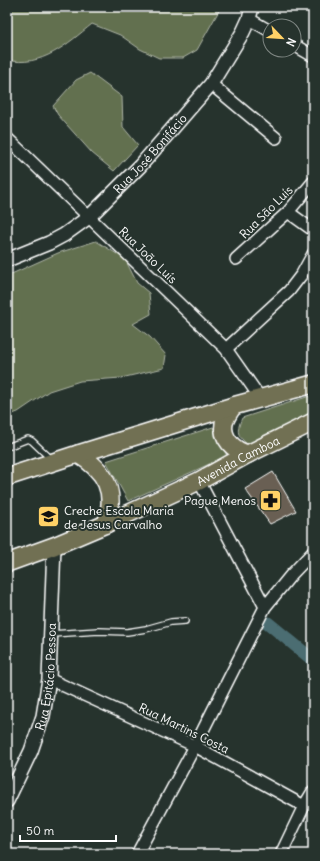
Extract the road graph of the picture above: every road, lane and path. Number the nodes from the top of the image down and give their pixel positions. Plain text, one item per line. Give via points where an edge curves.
1 (250, 13) edge
2 (262, 24) edge
3 (302, 50) edge
4 (313, 56) edge
5 (212, 84) junction
6 (7, 138) edge
7 (276, 138) dead end
8 (313, 182) edge
9 (288, 212) junction
10 (89, 217) junction
11 (313, 230) edge
12 (313, 254) edge
13 (7, 260) edge
14 (236, 260) dead end
15 (226, 349) junction
16 (313, 384) edge
17 (261, 399) junction
18 (234, 406) junction
19 (313, 422) edge
20 (7, 447) edge
21 (78, 454) junction
22 (248, 454) junction
23 (54, 462) junction
24 (7, 477) edge
25 (199, 481) junction
26 (106, 524) junction
27 (54, 546) junction
28 (313, 552) edge
29 (7, 563) edge
30 (265, 607) junction
31 (185, 621) dead end
32 (51, 634) junction
33 (49, 679) junction
34 (195, 746) junction
35 (313, 791) edge
36 (7, 801) edge
37 (304, 806) junction
38 (137, 854) edge
39 (281, 854) edge

1 - 2 street
1 - 5 street, Rua José Bonifácio via 243,32
3 - 4 street
5 - 7 street
5 - 10 street, Rua José Bonifácio via 140,166
6 - 10 street, Rua João Luís
8 - 9 street, Rua São Luís
9 - 11 street
9 - 14 street, Rua São Luís
10 - 13 street, Rua José Bonifácio via 49,243
10 - 15 street, Rua João Luís
12 - 15 street via 289,291
15 - 17 street, Rua João Luís
16 - 17 main road
17 - 18 main road
18 - 21 main road
18 - 22 main road via 224,424 225,434 233,448
19 - 22 main road, Avenida Camboa
20 - 23 lane via 28,439
21 - 23 main road
21 - 26 main road via 93,465 106,482 111,505
22 - 25 main road, Avenida Camboa
23 - 24 main road
25 - 26 main road, Avenida Camboa
25 - 30 street
26 - 27 main road, Avenida Camboa
27 - 29 main road, Avenida Camboa
27 - 32 street, Rua Epitácio Pessoa
28 - 30 street
30 - 34 street
31 - 32 lane via 127,632
32 - 33 street, Rua Epitácio Pessoa
33 - 34 street, Rua Martins Costa
33 - 36 street, Rua Epitácio Pessoa via 43,716
34 - 37 street, Rua Martins Costa
34 - 38 street
35 - 37 street
37 - 39 street

